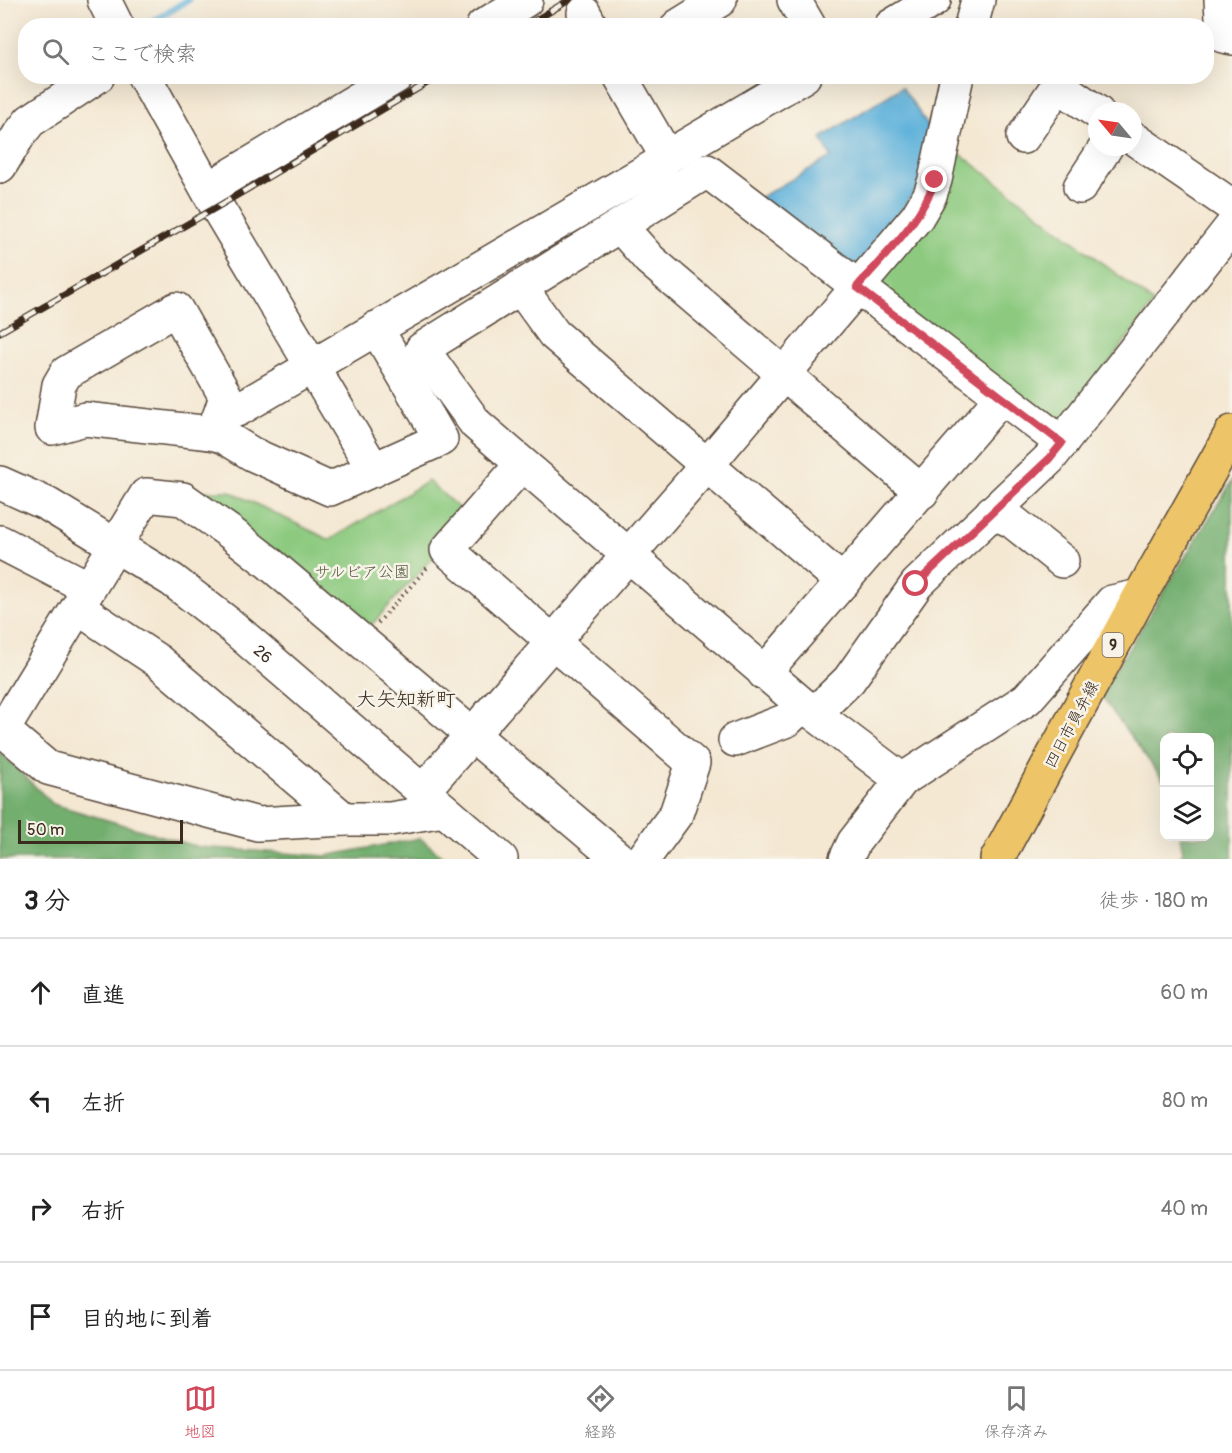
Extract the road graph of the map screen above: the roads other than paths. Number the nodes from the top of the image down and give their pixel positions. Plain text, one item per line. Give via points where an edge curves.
1 (104, 0) edge
2 (526, 0) edge
3 (720, 0) edge
4 (795, 0) edge
5 (934, 0) edge
6 (978, 0) edge
7 (1221, 0) edge
8 (113, 18) edge
9 (496, 18) edge
10 (691, 18) edge
11 (805, 18) edge
12 (904, 18) edge
13 (973, 18) edge
14 (1232, 38) edge
15 (86, 84) edge
16 (149, 84) edge
17 (384, 84) edge
18 (625, 84) edge
19 (790, 84) edge
20 (955, 84) edge
21 (1088, 106) edge
22 (1023, 137) dead end
23 (1142, 144) edge
24 (1100, 156) edge
25 (667, 157) junction
26 (0, 166) edge
27 (1080, 187) dead end
28 (208, 189) junction
29 (1232, 206) edge
30 (620, 226) junction
31 (1232, 226) edge
32 (520, 287) junction
33 (857, 287) junction
34 (376, 328) junction
35 (311, 366) junction
36 (783, 374) junction
37 (1002, 397) junction
38 (215, 425) junction
39 (1232, 432) edge
40 (1062, 443) junction
41 (522, 464) junction
42 (707, 465) junction
43 (374, 470) junction
44 (0, 483) edge
45 (922, 492) junction
46 (992, 512) junction
47 (0, 542) edge
48 (116, 546) junction
49 (628, 556) junction
50 (1062, 561) dead end
51 (843, 582) junction
52 (1140, 596) junction
53 (83, 598) junction
54 (554, 642) junction
55 (764, 673) junction
56 (809, 709) junction
57 (1, 729) edge
58 (472, 735) junction
59 (735, 740) dead end
60 (902, 780) junction
61 (433, 801) junction
62 (344, 819) junction
63 (501, 859) edge
64 (620, 859) edge
65 (643, 859) edge
66 (846, 859) edge
67 (997, 859) edge

1 - 8 street
2 - 9 street
3 - 10 street
4 - 11 street
5 - 12 street
6 - 13 street
7 - 14 street via 1223,36
15 - 26 street via 30,121
16 - 28 street
17 - 28 street
18 - 25 street
19 - 25 street
20 - 33 street via 930,195 917,217
21 - 22 street via 1058,85
23 - 29 street
24 - 27 street
25 - 34 street
28 - 35 street
30 - 32 street
30 - 33 street via 707,171
30 - 36 street via 650,260
31 - 40 street
32 - 41 street via 422,349 476,424
32 - 42 street via 554,334
33 - 36 street
33 - 37 street
34 - 35 street
34 - 43 street via 441,440
35 - 38 street
35 - 43 street
36 - 42 street
36 - 45 street
37 - 40 street
37 - 45 street
38 - 38 street via 85,419 52,428 59,385 66,373 176,309 226,397
38 - 43 street via 223,436 252,454 330,489
39 - 52 main road, 四日市員弁線 / 9
40 - 46 street
41 - 49 street
41 - 54 street via 447,550
42 - 49 street
42 - 51 street
44 - 48 street, 26 via 47,504
45 - 51 street
46 - 50 street via 1012,521
46 - 56 street via 916,584 849,680
47 - 53 street
48 - 53 street
48 - 58 street via 146,495 183,499 268,562
48 - 61 street, 26 via 172,580 228,624
49 - 54 street
49 - 55 street
51 - 55 street
52 - 60 street via 1112,602 1027,699
52 - 67 main road, 四日市員弁線 / 9
53 - 57 street
53 - 62 street
54 - 58 street
54 - 65 street via 693,764 676,814
55 - 56 street
56 - 59 street
56 - 60 street
57 - 62 street via 48,768 258,824
58 - 61 street
58 - 64 street
60 - 66 street via 854,842
61 - 62 street via 390,819
61 - 63 street, 26

